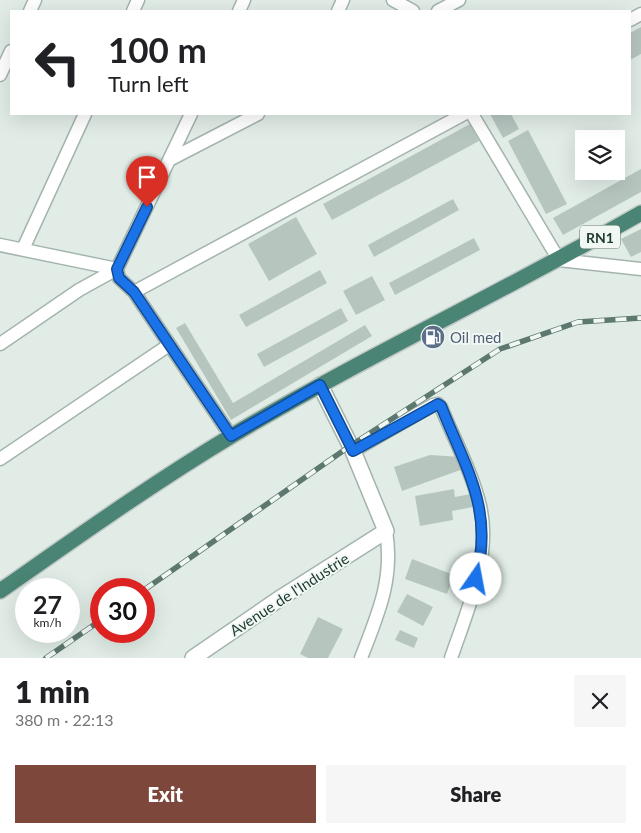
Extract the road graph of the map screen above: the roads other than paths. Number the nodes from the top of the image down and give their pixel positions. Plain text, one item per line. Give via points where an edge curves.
1 (393, 0) edge
2 (459, 0) edge
3 (411, 10) edge
4 (438, 10) edge
5 (10, 53) edge
6 (0, 75) edge
7 (85, 115) edge
8 (191, 115) edge
9 (256, 115) edge
10 (462, 115) edge
11 (473, 115) edge
12 (169, 160) junction
13 (641, 213) edge
14 (0, 245) edge
15 (23, 250) junction
16 (559, 260) junction
17 (117, 269) junction
18 (641, 269) edge
19 (134, 292) junction
20 (0, 344) edge
21 (169, 345) junction
22 (320, 385) junction
23 (231, 436) junction
24 (353, 451) junction
25 (0, 459) edge
26 (386, 531) junction
27 (0, 591) edge
28 (193, 658) edge
29 (361, 658) edge
30 (451, 658) edge

1 - 3 street
2 - 4 street
5 - 6 street
7 - 15 street
8 - 12 street
9 - 12 street
10 - 19 street
11 - 16 street
12 - 17 street
13 - 16 highway, RN1
14 - 15 street
15 - 17 street
16 - 18 street
16 - 22 highway, RN1
17 - 19 street via 119,278
17 - 20 street via 79,290
19 - 21 street
21 - 23 street
21 - 25 street
22 - 23 highway, RN1
22 - 24 street
23 - 27 highway, RN1
24 - 26 street
24 - 30 street via 433,405 441,406 475,489 483,530 481,561
26 - 28 street, Avenue de l'Industrie
26 - 29 street via 389,571 380,610

